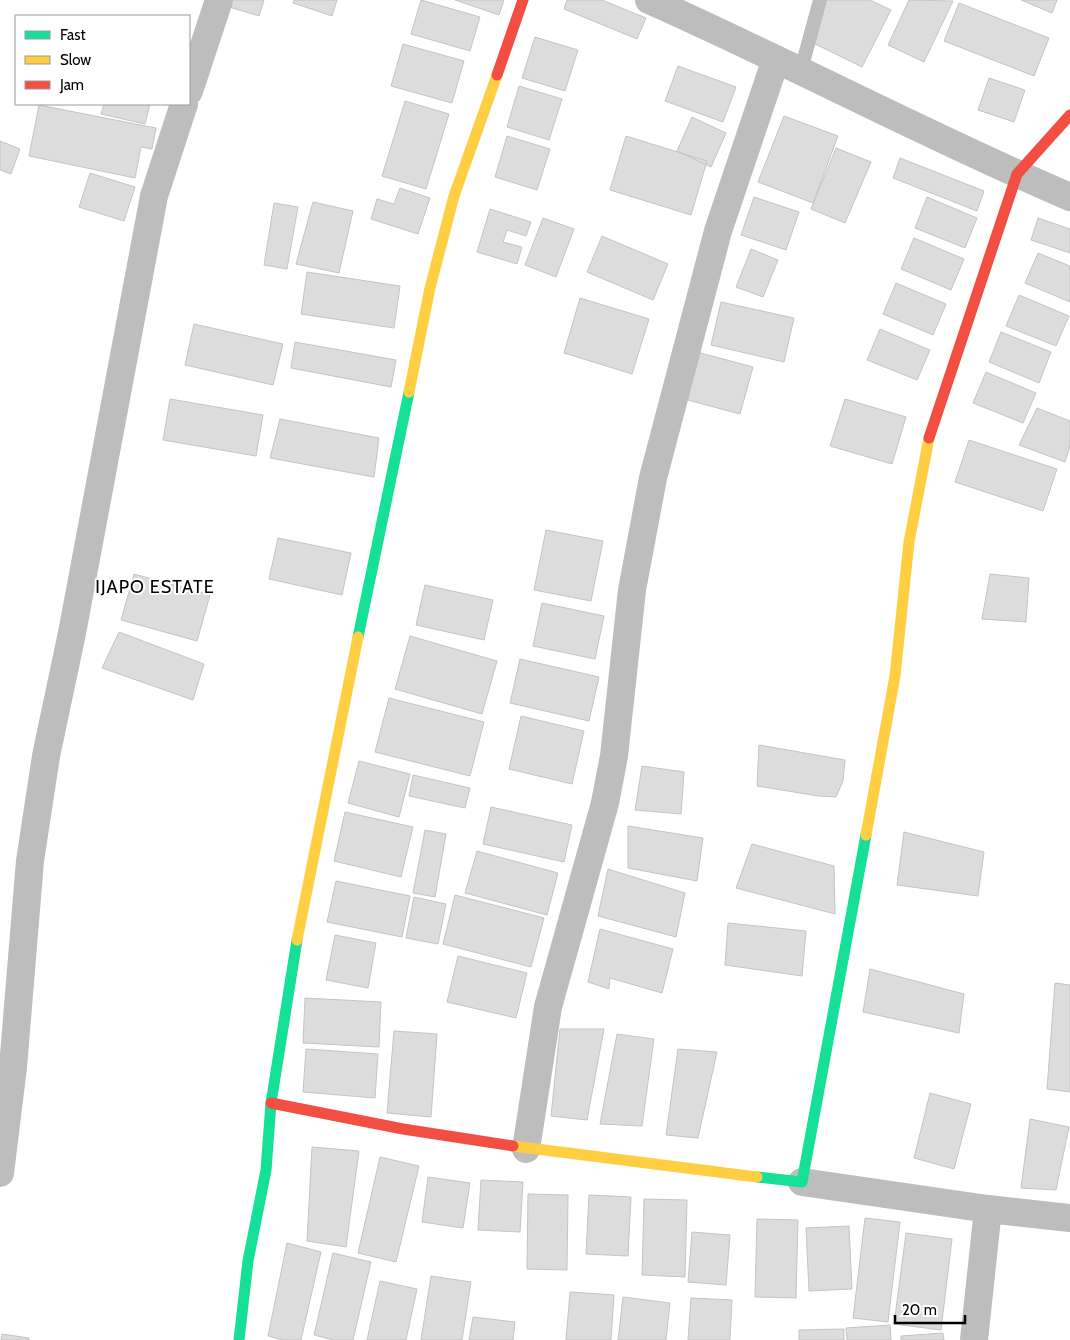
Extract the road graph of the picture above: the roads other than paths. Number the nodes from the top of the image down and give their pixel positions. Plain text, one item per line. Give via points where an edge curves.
1 (219, 0) edge
2 (524, 0) edge
3 (649, 0) edge
4 (820, 0) edge
5 (776, 59) junction
6 (801, 70) junction
7 (190, 88) edge
8 (184, 105) edge
9 (1070, 115) edge
10 (1017, 174) junction
11 (1070, 197) edge
12 (271, 1103) junction
13 (526, 1149) junction
14 (0, 1173) edge
15 (802, 1182) junction
16 (988, 1209) junction
17 (1070, 1218) edge
18 (240, 1340) edge
19 (974, 1340) edge

1 - 7 street
2 - 12 street via 454,196 430,288 311,867
3 - 5 street
4 - 6 lane
5 - 6 street
5 - 13 street via 718,231 653,478 632,590 614,756 605,803 548,1007
6 - 10 street
8 - 14 street via 154,196 46,756 30,861 13,1067
9 - 10 street
10 - 11 street
10 - 15 street via 927,444 909,542 896,676
12 - 13 street via 392,1128
12 - 18 street via 266,1170 248,1261
13 - 15 street
15 - 16 street
16 - 17 street
16 - 19 street

